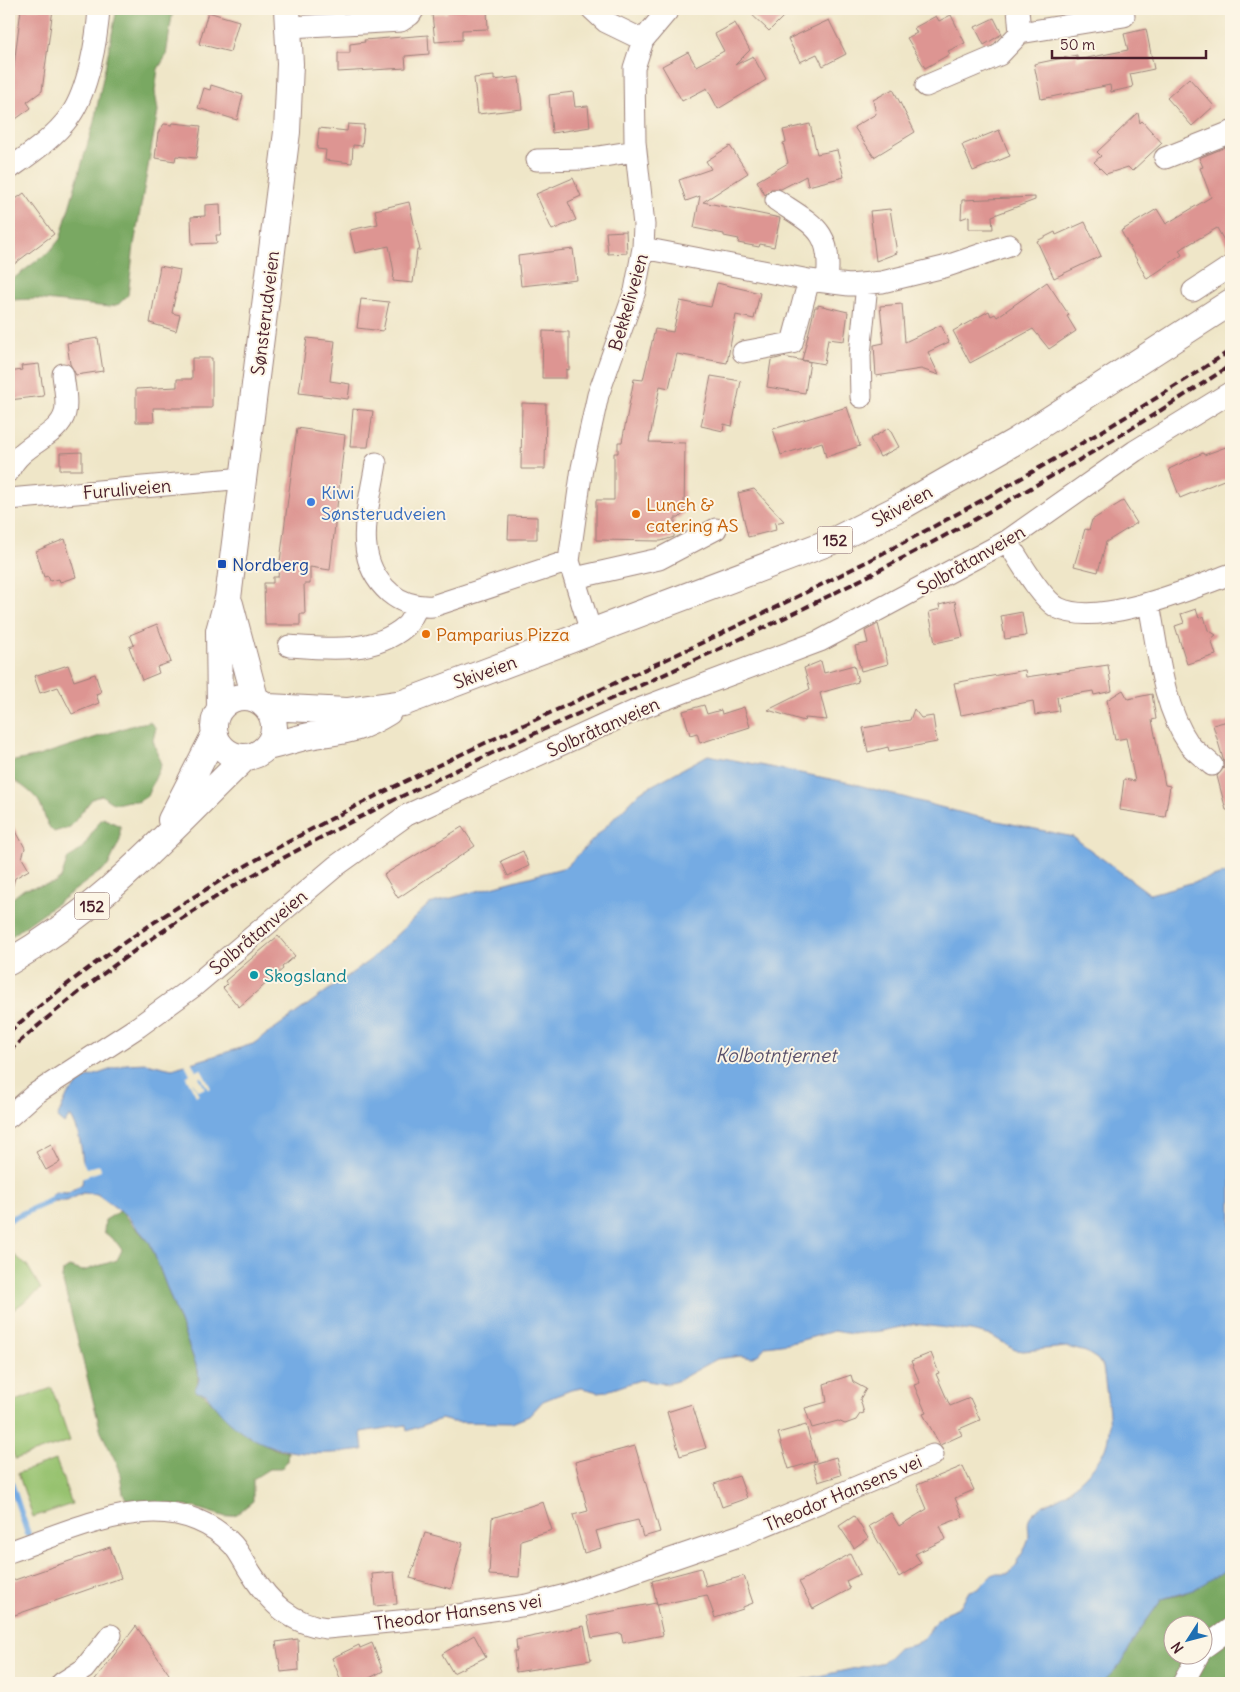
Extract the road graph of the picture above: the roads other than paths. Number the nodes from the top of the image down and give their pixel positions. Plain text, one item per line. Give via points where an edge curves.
1 (100, 9) edge
2 (414, 9) edge
3 (592, 9) edge
4 (669, 9) edge
5 (1018, 9) edge
6 (354, 16) edge
7 (1124, 16) dead end
8 (288, 18) edge
9 (1020, 33) junction
10 (643, 40) junction
11 (926, 86) dead end
12 (1231, 132) edge
13 (636, 152) junction
14 (1165, 158) dead end
15 (537, 160) dead end
16 (9, 170) edge
17 (776, 200) dead end
18 (1009, 245) dead end
19 (643, 248) junction
20 (1231, 266) edge
21 (818, 281) junction
22 (867, 284) junction
23 (1194, 290) dead end
24 (1231, 302) edge
25 (744, 352) dead end
26 (62, 374) dead end
27 (1231, 392) edge
28 (860, 397) dead end
29 (376, 463) dead end
30 (9, 471) edge
31 (244, 478) junction
32 (9, 497) edge
33 (716, 529) dead end
34 (1007, 541) junction
35 (572, 570) junction
36 (1231, 574) edge
37 (228, 598) junction
38 (1149, 604) junction
39 (418, 606) junction
40 (590, 632) junction
41 (289, 646) dead end
42 (262, 703) junction
43 (403, 703) junction
44 (220, 708) junction
45 (215, 734) junction
46 (256, 752) junction
47 (1212, 765) dead end
48 (163, 837) junction
49 (9, 962) edge
50 (9, 1117) edge
51 (933, 1455) dead end
52 (9, 1552) edge
53 (1231, 1628) edge
54 (111, 1634) dead end
55 (1212, 1642) edge
56 (1193, 1664) edge
57 (62, 1683) edge
58 (1183, 1683) edge

1 - 16 street via 86,77 71,115 51,137
2 - 6 street, Sønsterudveien via 401,21
3 - 10 street via 606,22
4 - 10 street, Bekkeliveien
5 - 9 street
6 - 8 street, Sønsterudveien
7 - 9 street
8 - 31 main road, Sønsterudveien via 289,100 284,167
9 - 11 street via 998,55
10 - 13 street, Bekkeliveien via 634,68
12 - 14 street
13 - 15 street via 585,159
13 - 19 street, Bekkeliveien via 644,225
17 - 21 street via 821,235 829,250
18 - 22 street via 944,267
19 - 21 street
19 - 35 street, Bekkeliveien via 634,291 598,395 582,468
20 - 23 street
21 - 22 street
21 - 25 street via 792,344
22 - 28 street via 860,355
24 - 40 main road, Skiveien / 152 via 1016,441 862,528 761,570
26 - 30 street via 66,404 61,422 24,449
27 - 34 street, Solbråtanveien via 1135,451
29 - 39 street via 365,553 378,583 396,598
31 - 32 street, Furuliveien
31 - 37 main road, Sønsterudveien
33 - 35 street via 659,559
34 - 38 street via 1030,577 1057,607 1080,615
34 - 50 street, Solbråtanveien via 820,641 639,709 407,815 336,866 193,987 35,1094
35 - 39 street via 433,606
35 - 40 street, Bekkeliveien
36 - 38 street
37 - 42 main road, Sønsterudveien
37 - 44 main road, Sønsterudveien via 219,631
38 - 47 street via 1173,711 1190,744
39 - 41 street via 408,625 391,637 369,645 331,649
40 - 43 main road, Skiveien / 152
42 - 43 main road, Skiveien / 152 via 347,711
42 - 44 main road, 152 via 236,697
42 - 46 main road, 152 via 273,717 275,727 273,738
43 - 46 main road, Skiveien / 152 via 367,725 345,732 309,736
44 - 45 main road, 152 via 214,725
45 - 46 main road via 226,752
45 - 48 main road, Skiveien / 152
46 - 48 main road, Skiveien / 152
48 - 49 main road, Skiveien / 152 via 92,906 67,926
51 - 52 street, Theodor Hansens vei via 744,1534 566,1595 407,1622 328,1628 292,1618 273,1603 225,1537 203,1522 174,1513 122,1515
53 - 55 street
54 - 57 street via 84,1669
56 - 58 street

